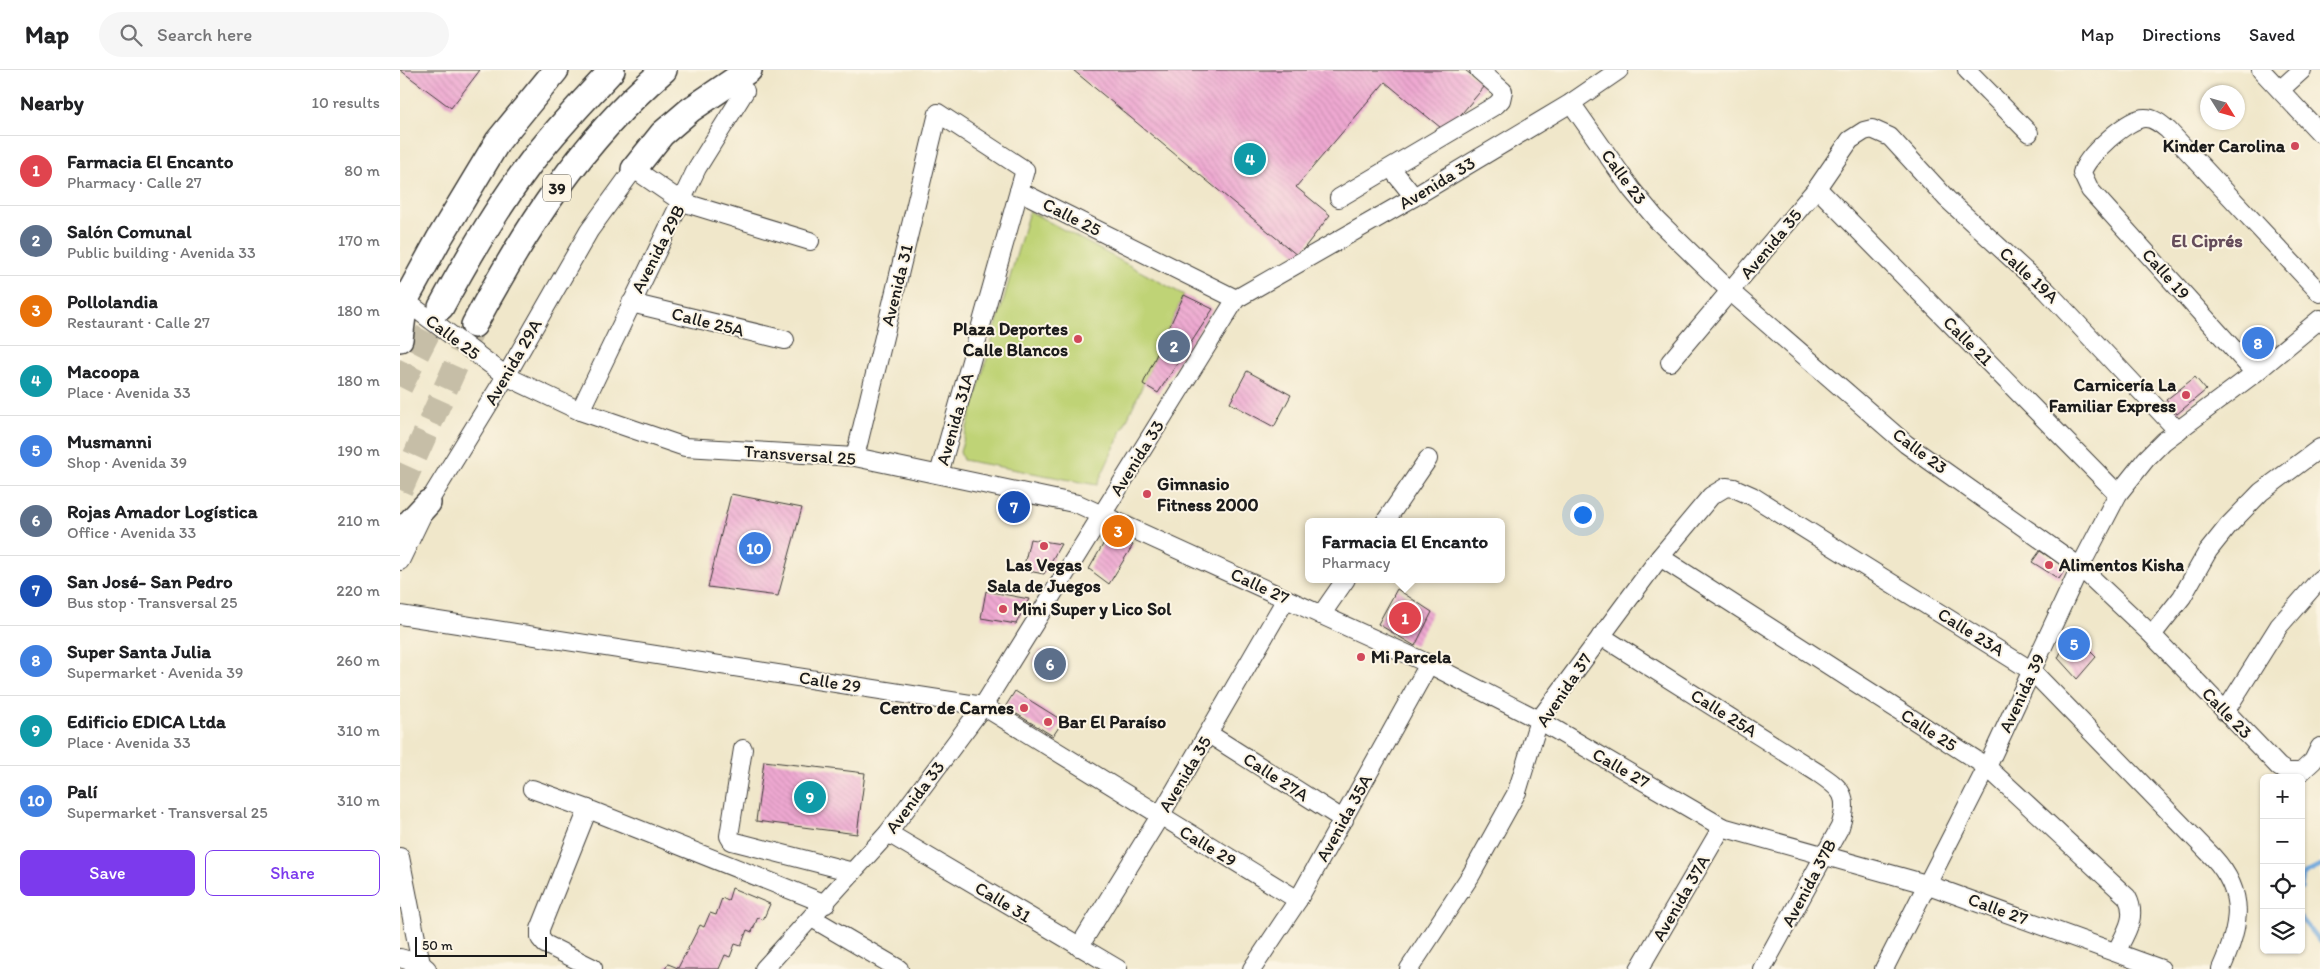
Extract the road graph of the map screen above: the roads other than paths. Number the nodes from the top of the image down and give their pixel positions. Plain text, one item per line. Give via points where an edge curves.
1 (556, 70) edge
2 (612, 70) edge
3 (664, 70) edge
4 (1480, 70) edge
5 (1619, 70) edge
6 (1967, 70) edge
7 (2261, 70) edge
8 (2302, 70) edge
9 (747, 81) edge
10 (2280, 90) junction
11 (1571, 103) junction
12 (1872, 129) joint
13 (2029, 133) dead end
14 (2320, 133) edge
15 (1391, 168) junction
16 (634, 169) junction
17 (1817, 188) junction
18 (1019, 191) junction
19 (1414, 197) junction
20 (1339, 198) dead end
21 (682, 202) junction
22 (810, 241) dead end
23 (1731, 292) junction
24 (2320, 293) edge
25 (1236, 299) junction
26 (402, 302) edge
27 (631, 303) junction
28 (441, 308) tunnel mouth
29 (2320, 319) edge
30 (474, 325) tunnel mouth
31 (400, 339) edge
32 (785, 340) dead end
33 (1670, 362) dead end
34 (2255, 373) junction
35 (506, 376) junction
36 (580, 411) junction
37 (2178, 431) junction
38 (2320, 448) edge
39 (855, 457) junction
40 (1428, 459) dead end
41 (939, 474) junction
42 (1726, 487) joint
43 (2118, 494) junction
44 (428, 503) junction
45 (1102, 513) junction
46 (1388, 518) edge
47 (400, 533) edge
48 (1660, 557) junction
49 (400, 561) edge
50 (2080, 567) junction
51 (2320, 579) edge
52 (1343, 583) edge
53 (1286, 598) junction
54 (400, 615) edge
55 (1321, 615) junction
56 (2152, 635) junction
57 (1601, 636) junction
58 (1429, 664) junction
59 (2032, 671) junction
60 (983, 706) junction
61 (2225, 712) junction
62 (1539, 720) junction
63 (1209, 734) junction
64 (2320, 746) edge
65 (743, 748) dead end
66 (1987, 767) junction
67 (532, 789) dead end
68 (1843, 794) joint
69 (588, 809) junction
70 (1160, 816) junction
71 (1344, 820) junction
72 (1722, 827) junction
73 (888, 833) junction
74 (1825, 856) junction
75 (400, 857) edge
76 (854, 872) junction
77 (1926, 884) junction
78 (1298, 900) junction
79 (826, 904) junction
80 (812, 918) junction
81 (1079, 947) junction
82 (2116, 952) junction
83 (400, 958) edge
84 (424, 967) edge
85 (592, 968) edge
86 (764, 969) edge
87 (899, 969) edge
88 (1118, 969) edge
89 (1252, 969) edge
90 (1409, 969) edge
91 (1639, 969) edge
92 (1762, 969) edge
93 (1884, 969) edge
94 (2161, 969) edge
95 (2222, 969) edge

1 - 26 highway via 498,141
2 - 28 highway, 39 via 529,165
3 - 30 highway, 39 via 590,146 553,194 506,263
4 - 15 street via 1503,91 1501,100
5 - 11 street, Avenida 33
6 - 13 street
7 - 10 street
8 - 10 street
9 - 16 highway via 683,116 662,134
9 - 21 street, Avenida 29B via 697,168
10 - 14 street
11 - 19 street, Avenida 33
11 - 23 street, Calle 23 via 1657,220
12 - 17 street, Avenida 35 via 1850,140
12 - 37 street, Calle 19A via 1890,137 1947,199 2047,291
15 - 19 street
15 - 20 street
16 - 21 street
16 - 35 street, Avenida 29A via 589,231
17 - 23 street, Avenida 35
17 - 43 street, Calle 21
18 - 25 street, Calle 25
18 - 39 street, Avenida 31 via 1025,170 938,113
18 - 41 street, Avenida 31A
19 - 25 street, Avenida 33
21 - 22 street
21 - 27 street, Avenida 29B
23 - 33 street, Avenida 35
23 - 50 street, Calle 23 via 1906,444
24 - 34 street, Calle 19 via 2168,130 2154,120 2133,121 2090,159 2082,173 2090,190
25 - 45 street, Avenida 33
26 - 31 highway
26 - 35 street, Calle 25
27 - 32 street, Calle 25A
27 - 36 street, Avenida 29B
29 - 34 street, Avenida 39
34 - 37 street, Avenida 39
35 - 36 street, Transversal 25
35 - 44 street, Avenida 29A
36 - 39 street, Transversal 25 via 685,447
37 - 43 street, Avenida 39 via 2146,459
38 - 56 street via 2261,492 2228,526 2208,551 2182,597
39 - 41 street, Transversal 25
40 - 46 street
41 - 45 street, Transversal 25 via 1078,504
42 - 48 street, Avenida 37 via 1711,496
42 - 59 street, Calle 23A via 1752,496
43 - 50 street, Avenida 39
44 - 47 highway
44 - 49 street, Avenida 29A
45 - 53 street, Calle 27
45 - 60 street, Avenida 33
48 - 57 street, Avenida 37
48 - 66 street, Calle 25
50 - 56 street, Calle 23
50 - 59 street, Avenida 39
51 - 61 street via 2279,626
52 - 55 street
53 - 55 street, Calle 27
53 - 63 street, Avenida 35
54 - 60 street, Calle 29
55 - 58 street, Calle 27
56 - 61 street, Calle 23
57 - 62 street, Avenida 37
57 - 68 street, Calle 25A via 1818,773
58 - 62 street, Calle 27
58 - 71 street, Avenida 35A
59 - 66 street, Avenida 39
59 - 95 street, Calle 23A via 2227,875 2235,894 2238,917
60 - 70 street, Calle 29
60 - 73 street, Avenida 33
61 - 64 street, Calle 23 via 2279,767 2294,773 2307,768
62 - 72 street, Calle 27
62 - 90 street, Avenida 37 via 1518,792 1471,875
63 - 70 street, Avenida 35
63 - 71 street, Calle 27A
65 - 76 street via 729,836 732,841
66 - 77 street, Avenida 39
66 - 82 street, Calle 25 via 2127,897 2132,912 2130,923
67 - 69 street
68 - 74 street, Avenida 37B via 1846,804 1844,815
69 - 79 street
69 - 85 street via 540,929 540,938 545,944
70 - 78 street, Calle 29
70 - 81 street, Avenida 35
71 - 78 street, Avenida 35A
72 - 74 street, Calle 27
72 - 91 street, Avenida 37A
73 - 76 street, Avenida 33
73 - 81 street, Calle 31
74 - 77 street, Calle 27
74 - 92 street, Avenida 37B
75 - 84 street
76 - 79 street, Avenida 33
77 - 82 street, Calle 27
77 - 93 street, Avenida 39
78 - 89 street, Avenida 35A
79 - 80 street, Avenida 33
80 - 86 street, Avenida 33
80 - 87 street
81 - 88 street, Calle 31
82 - 94 street, Calle 27
83 - 84 street

